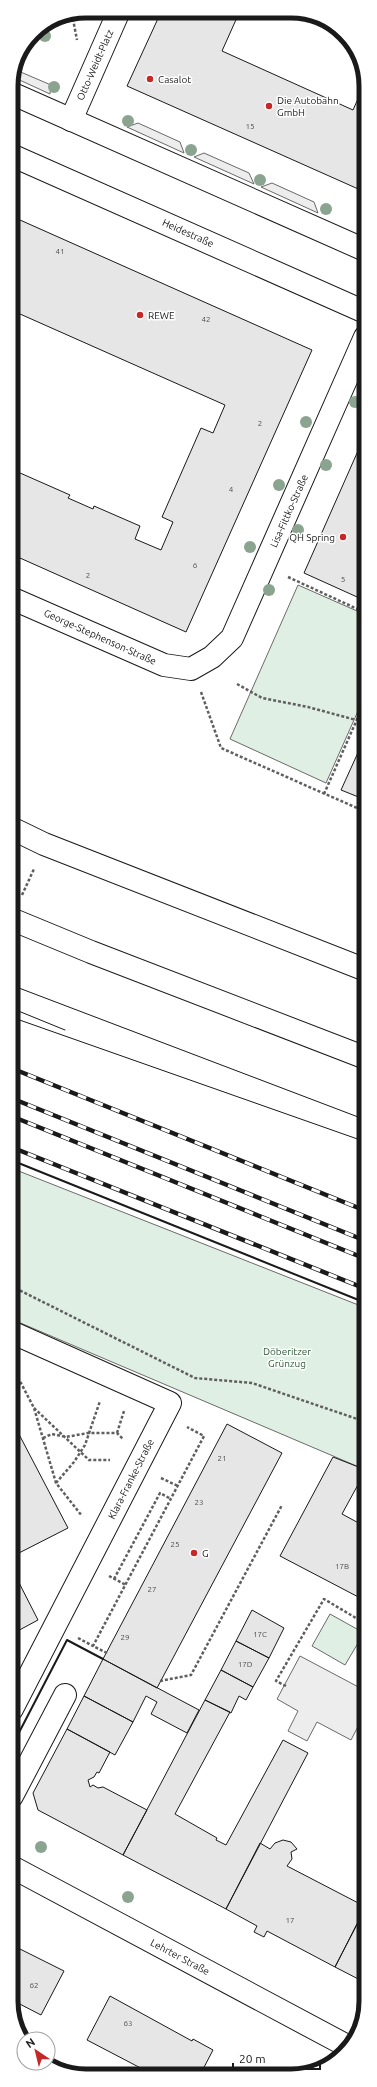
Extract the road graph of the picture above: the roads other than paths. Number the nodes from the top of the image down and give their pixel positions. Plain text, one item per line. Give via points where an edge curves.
1 (116, 18) edge
2 (18, 96) edge
3 (71, 120) junction
4 (18, 158) edge
5 (359, 247) edge
6 (359, 309) edge
7 (359, 353) edge
8 (18, 601) edge
9 (192, 669) joint
10 (18, 831) edge
11 (18, 910) edge
12 (359, 967) edge
13 (359, 1055) edge
14 (18, 1335) edge
15 (65, 1695) dead end
16 (18, 1697) edge
17 (18, 1785) edge
18 (18, 1870) edge
19 (344, 2043) edge

1 - 3 street, Otto-Weidt-Platz
2 - 3 street
3 - 5 street
4 - 6 street, Heidestraße
7 - 9 street, Lisa-Fittko-Straße via 232,638 212,657
8 - 9 street, George-Stephenson-Straße via 164,665
10 - 12 street via 44,844
11 - 13 street via 91,952
14 - 16 street, Klara-Franke-Straße via 170,1403
15 - 17 street
18 - 19 street, Lehrter Straße

